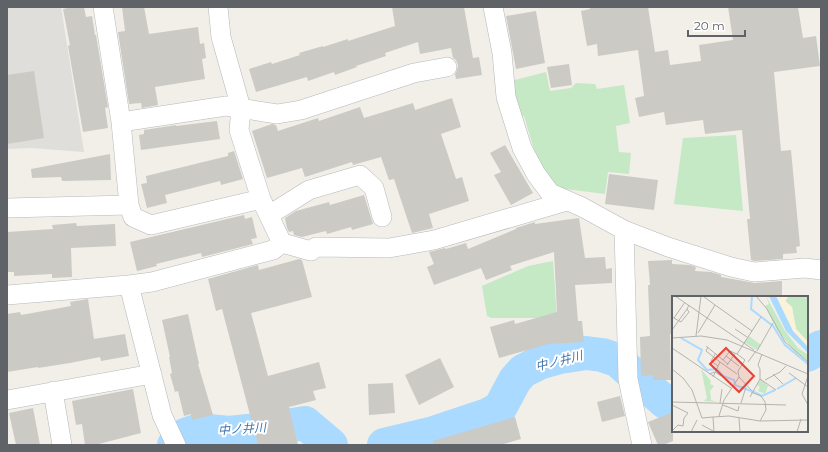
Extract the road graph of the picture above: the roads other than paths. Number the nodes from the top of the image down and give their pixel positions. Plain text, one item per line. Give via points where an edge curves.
1 (103, 7) edge
2 (218, 7) edge
3 (494, 7) edge
4 (447, 67) dead end
5 (241, 108) junction
6 (121, 122) junction
7 (567, 201) junction
8 (129, 204) junction
9 (265, 207) junction
10 (7, 208) edge
11 (382, 217) dead end
12 (624, 230) junction
13 (282, 242) junction
14 (821, 270) edge
15 (129, 285) junction
16 (7, 295) edge
17 (152, 374) junction
18 (53, 391) junction
19 (7, 400) edge
20 (173, 440) edge
21 (62, 445) edge
22 (642, 445) edge

1 - 6 street
2 - 5 street via 221,37
3 - 7 street via 506,97 522,148 550,193
4 - 5 street via 414,73 300,110 276,114
5 - 6 street via 226,106
5 - 9 street via 239,130
6 - 8 street
7 - 12 street via 582,206
7 - 13 street via 434,240 389,248 316,247 311,251
8 - 9 street via 133,217 151,225
8 - 10 street
9 - 11 street via 309,190 360,175 374,188
9 - 13 street
12 - 14 street via 668,247 754,272 805,268
12 - 22 street via 628,379
13 - 15 street via 273,250 152,282
15 - 16 street
15 - 17 street
17 - 18 street
17 - 20 street via 162,415
18 - 19 street
18 - 21 street

